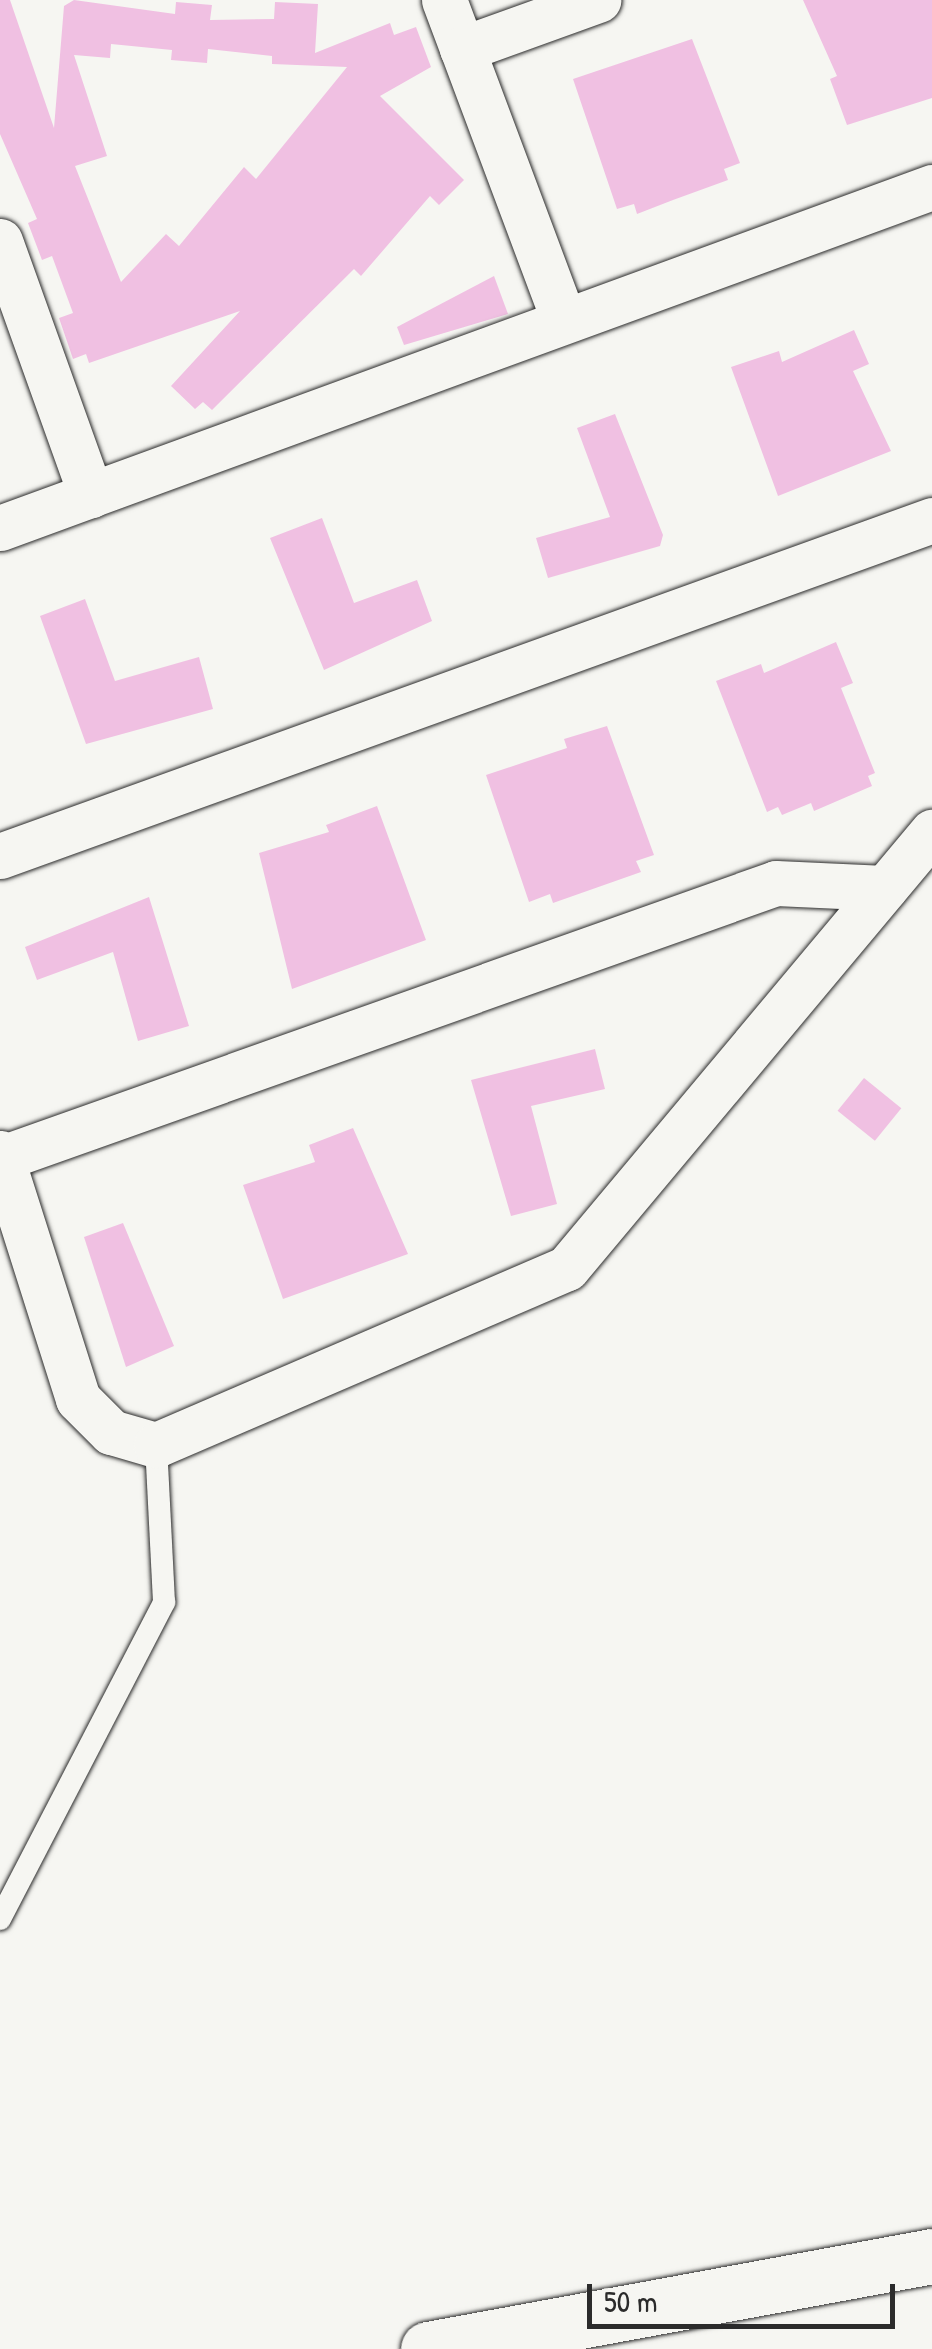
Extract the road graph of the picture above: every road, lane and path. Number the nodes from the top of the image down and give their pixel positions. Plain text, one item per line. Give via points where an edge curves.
1 (444, 0) edge
2 (598, 0) edge
3 (462, 49) junction
4 (932, 187) edge
5 (0, 241) edge
6 (563, 318) junction
7 (91, 496) junction
8 (932, 520) edge
9 (0, 528) edge
10 (932, 832) edge
11 (0, 856) edge
12 (885, 888) junction
13 (1, 1156) edge
14 (156, 1446) junction
15 (0, 1919) edge
16 (932, 2256) edge
17 (428, 2349) edge

1 - 3 street
2 - 3 street
3 - 6 street
4 - 6 street
5 - 7 street
6 - 7 street
7 - 9 street
8 - 11 street
10 - 12 street
12 - 13 street via 776,883
12 - 14 street via 566,1268
13 - 14 street via 78,1399 112,1432
14 - 15 lane via 164,1602
16 - 17 main road

